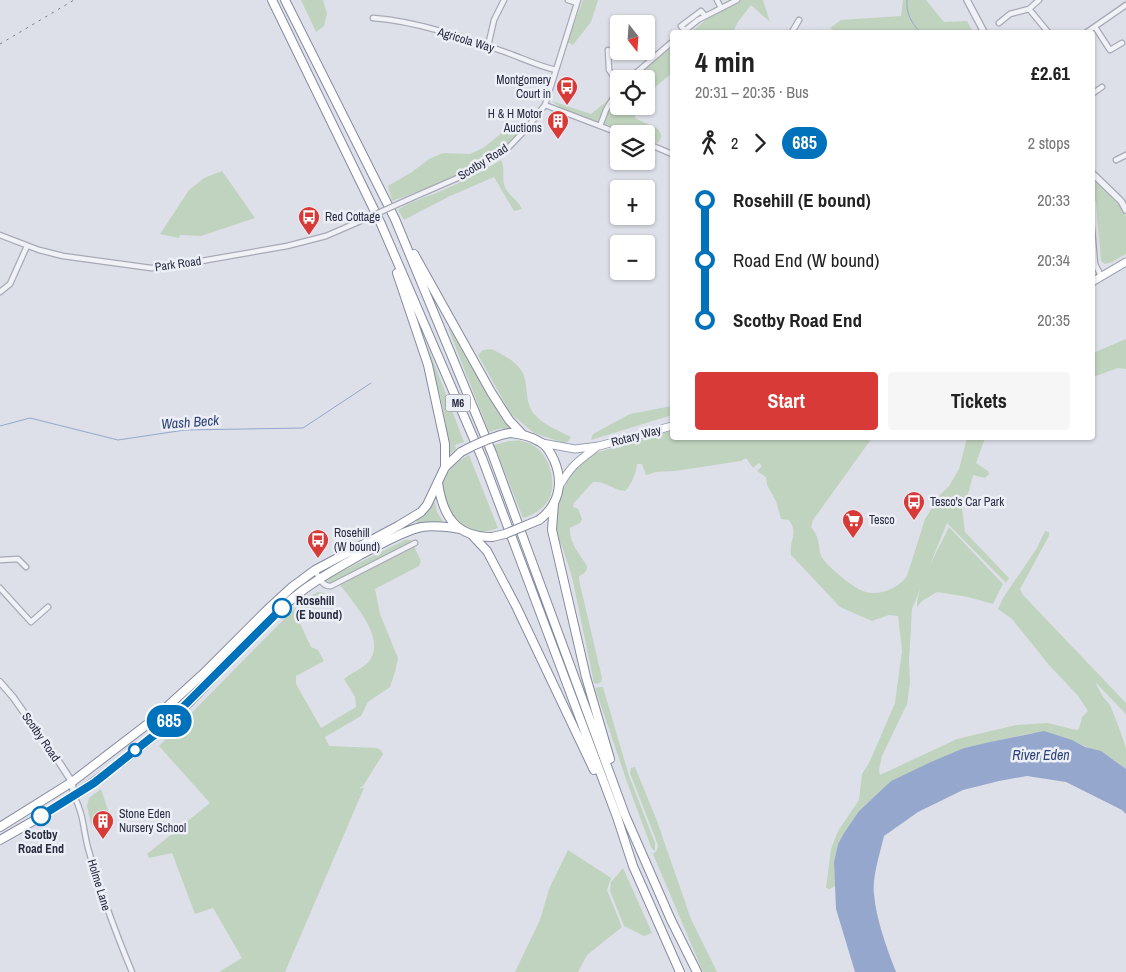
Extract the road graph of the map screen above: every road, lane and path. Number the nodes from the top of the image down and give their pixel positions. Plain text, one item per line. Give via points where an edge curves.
1 (272, 0) edge
2 (285, 0) edge
3 (504, 0) edge
4 (568, 0) edge
5 (717, 0) edge
6 (737, 0) edge
7 (967, 0) edge
8 (1039, 0) edge
9 (578, 2) edge
10 (1126, 5) edge
11 (721, 8) junction
12 (1029, 10) junction
13 (373, 18) dead end
14 (800, 20) dead end
15 (999, 23) dead end
16 (1095, 27) junction
17 (687, 30) edge
18 (793, 30) edge
19 (983, 30) edge
20 (1046, 30) edge
21 (1090, 30) edge
22 (1122, 43) dead end
23 (670, 44) edge
24 (488, 46) junction
25 (608, 50) dead end
26 (556, 70) junction
27 (639, 70) edge
28 (610, 72) edge
29 (1102, 87) dead end
30 (1095, 92) edge
31 (610, 103) edge
32 (545, 105) junction
33 (600, 126) junction
34 (610, 130) edge
35 (655, 147) edge
36 (670, 153) edge
37 (1126, 155) edge
38 (1116, 160) dead end
39 (1095, 176) edge
40 (1126, 210) edge
41 (395, 219) junction
42 (356, 223) joint
43 (381, 224) junction
44 (0, 234) edge
45 (27, 246) junction
46 (1095, 255) edge
47 (1125, 261) edge
48 (1101, 276) junction
49 (1095, 280) edge
50 (0, 292) edge
51 (670, 427) edge
52 (523, 435) junction
53 (542, 443) junction
54 (599, 446) junction
55 (445, 467) junction
56 (438, 483) junction
57 (560, 485) junction
58 (554, 503) junction
59 (460, 529) junction
60 (472, 536) junction
61 (415, 543) dead end
62 (0, 560) edge
63 (26, 567) dead end
64 (315, 570) junction
65 (320, 578) junction
66 (0, 588) edge
67 (48, 608) dead end
68 (0, 682) edge
69 (72, 782) junction
70 (74, 796) junction
71 (625, 815) junction
72 (617, 817) junction
73 (0, 827) edge
74 (0, 840) edge
75 (132, 972) edge
76 (680, 972) edge
77 (697, 972) edge

1 - 43 highway, M6
2 - 41 highway, M6
3 - 24 street via 494,20
4 - 9 street
5 - 11 street
6 - 11 street
7 - 19 street
8 - 12 street
9 - 26 street
10 - 16 street
11 - 17 street
12 - 15 street via 1010,14
12 - 20 street
13 - 24 street, Agricola Way via 410,22
14 - 18 street
16 - 21 street
16 - 22 street via 1110,50
23 - 27 street
24 - 26 street, Agricola Way
25 - 28 street
26 - 32 street
29 - 30 street
31 - 33 street
32 - 33 street
32 - 42 street, Scotby Road, bridge via 508,148 470,173
33 - 34 street
35 - 36 street
37 - 38 street
39 - 40 street
41 - 52 highway via 491,392
41 - 71 highway, M6 via 492,453
42 - 45 street, Park Road via 326,236 287,246 151,268 63,256
43 - 55 highway via 428,365 445,444
43 - 72 highway, M6 via 482,458
44 - 45 street, Park Road
45 - 50 street via 10,284
46 - 48 street
47 - 48 main road
48 - 49 main road
51 - 54 main road, Rotary Way
52 - 53 highway
52 - 55 highway, bridge via 502,435 473,446
53 - 54 main road, Rotary Way via 575,448
53 - 57 highway via 558,468
54 - 57 main road, Rotary Way via 579,460
55 - 56 highway
56 - 59 highway via 440,500 448,517
56 - 64 highway via 427,505 416,517
57 - 58 highway
58 - 60 highway, bridge via 539,520 513,531 492,537
58 - 71 highway via 552,530 586,677
59 - 60 highway
59 - 65 highway via 438,526 410,531
60 - 72 highway via 488,551
61 - 65 street via 330,586 325,586
62 - 63 street via 18,560
64 - 65 street
64 - 69 highway via 267,610 149,723
65 - 70 highway via 268,621 157,733
66 - 67 street via 31,622
68 - 69 street, Scotby Road
69 - 70 street, Scotby Road
69 - 73 highway
70 - 74 highway
70 - 75 street, Holme Lane via 110,920
71 - 77 highway, M6
72 - 76 highway, M6 via 633,866

